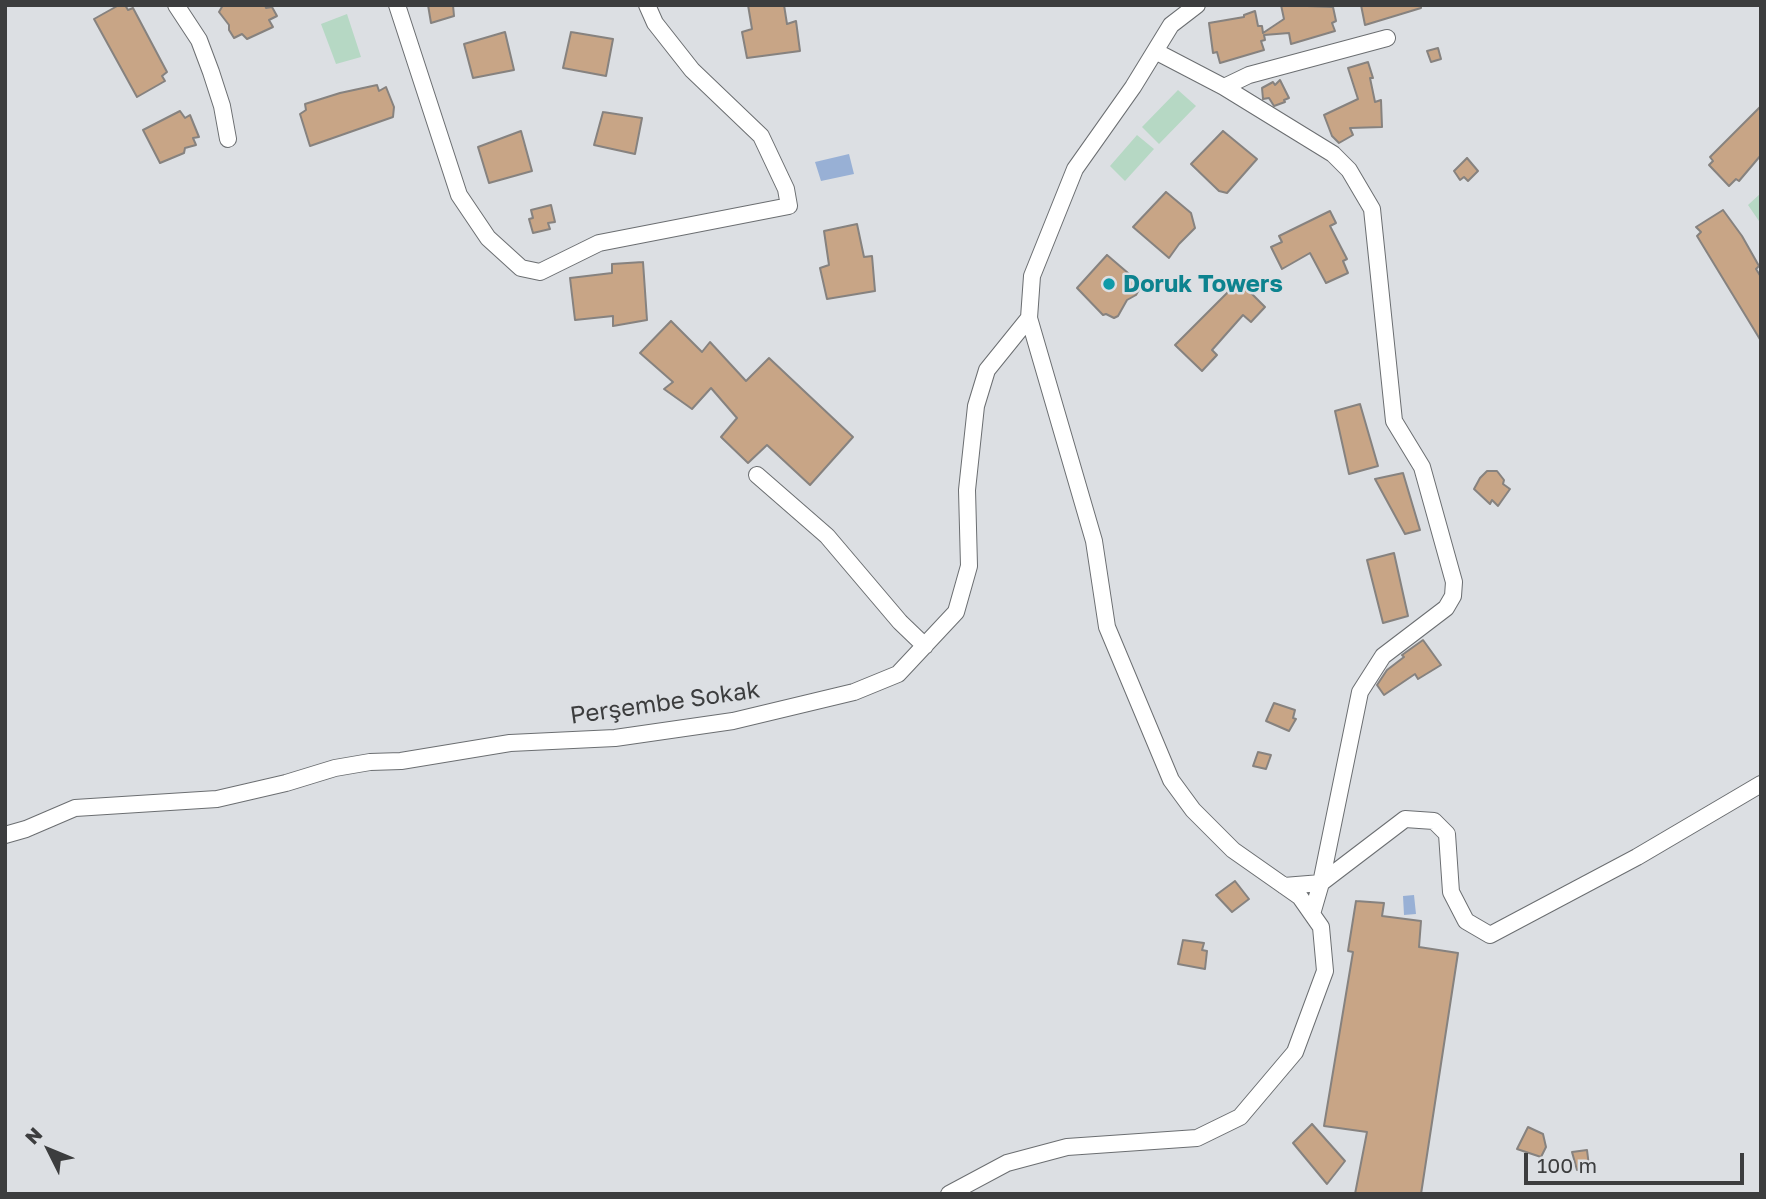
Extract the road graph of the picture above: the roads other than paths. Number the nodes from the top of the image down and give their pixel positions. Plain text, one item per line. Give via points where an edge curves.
1 (176, 5) edge
2 (397, 5) edge
3 (647, 5) edge
4 (1197, 5) edge
5 (1387, 38) dead end
6 (1155, 51) junction
7 (1224, 87) junction
8 (228, 139) dead end
9 (1029, 318) junction
10 (757, 475) dead end
11 (925, 646) junction
12 (1761, 784) edge
13 (5, 835) edge
14 (1321, 883) junction
15 (1284, 886) junction
16 (1312, 914) junction
17 (949, 1194) edge

1 - 8 street via 199,40 222,106
2 - 3 street via 459,195 488,237 521,268 540,272 599,243 789,206 786,189 761,136 692,71 655,23
4 - 6 street via 1171,25
5 - 7 street via 1249,75
6 - 7 street
6 - 9 street via 1075,169 1032,276
7 - 14 street via 1333,154 1349,170 1372,209 1394,421 1422,467 1454,582 1446,608 1383,656 1360,692
9 - 11 street, Perşembe Sokak via 987,370 976,406 967,489 969,566 956,612
9 - 15 street via 1094,541 1107,628 1171,780 1193,810 1233,849
10 - 11 street via 827,536
11 - 13 street, Perşembe Sokak via 898,674 854,692 733,721 615,738 510,743 370,762 217,799 75,808
12 - 14 street via 1490,935 1466,921 1451,892 1447,834 1434,821 1405,819
14 - 15 street
14 - 16 street
15 - 16 street via 1300,897
16 - 17 street via 1321,927 1325,971 1295,1052 1240,1117 1197,1138 1067,1147 1007,1163

